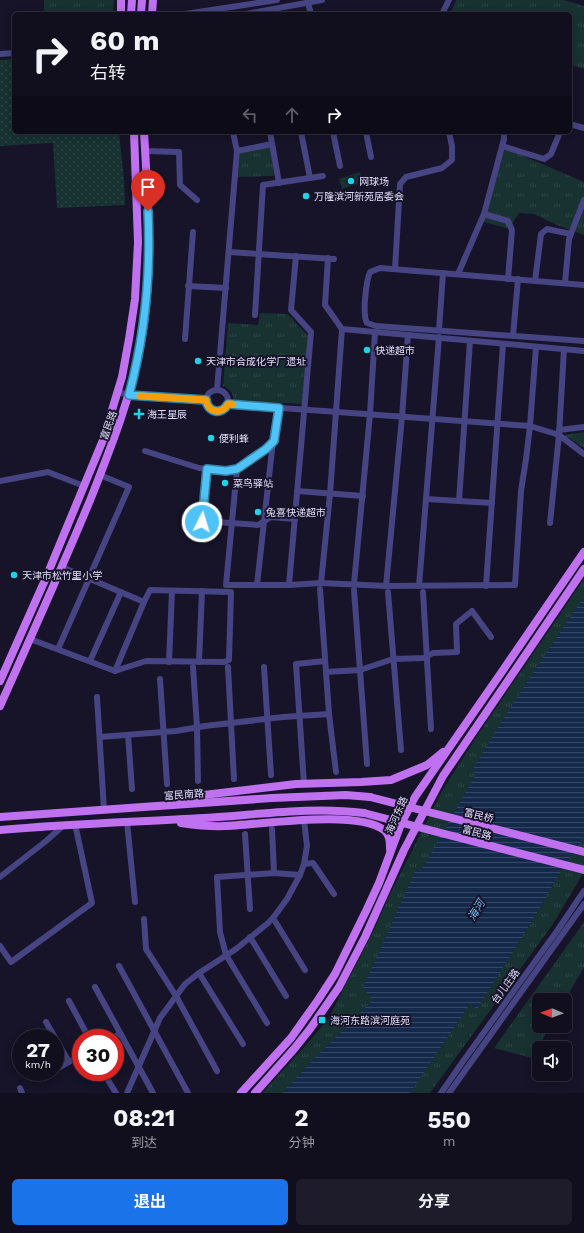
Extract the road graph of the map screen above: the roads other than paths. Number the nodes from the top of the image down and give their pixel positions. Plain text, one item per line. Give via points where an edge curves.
1 (121, 0) edge
2 (132, 0) edge
3 (142, 0) edge
4 (153, 0) edge
5 (277, 0) edge
6 (322, 0) edge
7 (449, 0) edge
8 (308, 3) junction
9 (242, 5) junction
10 (278, 11) edge
11 (121, 12) edge
12 (131, 12) edge
13 (141, 12) edge
14 (152, 12) edge
15 (198, 12) edge
16 (244, 12) edge
17 (267, 12) edge
18 (310, 12) edge
19 (443, 12) edge
20 (12, 53) edge
21 (0, 54) edge
22 (572, 125) edge
23 (584, 128) edge
24 (134, 134) edge
25 (144, 134) edge
26 (233, 134) edge
27 (270, 134) edge
28 (301, 134) edge
29 (333, 134) edge
30 (366, 134) edge
31 (449, 134) edge
32 (504, 134) edge
33 (559, 134) edge
34 (272, 144) junction
35 (502, 146) junction
36 (145, 151) junction
37 (237, 151) junction
38 (371, 157) dead end
39 (340, 166) dead end
40 (323, 176) dead end
41 (310, 178) junction
42 (279, 183) junction
43 (197, 200) dead end
44 (584, 200) edge
45 (484, 214) junction
46 (193, 232) dead end
47 (571, 234) junction
48 (229, 252) junction
49 (260, 254) junction
50 (296, 256) junction
51 (395, 270) junction
52 (443, 273) junction
53 (458, 274) junction
54 (508, 279) junction
55 (518, 279) junction
56 (536, 281) junction
57 (565, 283) junction
58 (584, 285) edge
59 (188, 286) junction
60 (226, 288) junction
61 (255, 315) dead end
62 (342, 329) junction
63 (439, 330) junction
64 (375, 332) junction
65 (408, 335) junction
66 (513, 336) junction
67 (440, 337) junction
68 (185, 339) dead end
69 (470, 341) junction
70 (584, 342) edge
71 (503, 344) junction
72 (536, 347) junction
73 (564, 349) junction
74 (584, 351) edge
75 (218, 390) junction
76 (118, 392) junction
77 (129, 395) junction
78 (206, 400) junction
79 (228, 404) junction
80 (279, 408) junction
81 (304, 410) junction
82 (336, 412) junction
83 (370, 414) junction
84 (402, 417) junction
85 (433, 419) junction
86 (464, 421) junction
87 (497, 424) junction
88 (530, 426) junction
89 (584, 427) edge
90 (559, 433) junction
91 (274, 441) junction
92 (145, 451) dead end
93 (584, 454) edge
94 (207, 469) junction
95 (237, 469) junction
96 (100, 475) junction
97 (0, 481) edge
98 (84, 486) junction
99 (297, 491) junction
100 (330, 494) junction
101 (363, 496) junction
102 (426, 499) junction
103 (459, 501) junction
104 (492, 503) junction
105 (294, 519) junction
106 (264, 521) junction
107 (231, 523) junction
108 (550, 523) dead end
109 (584, 552) edge
110 (62, 567) junction
111 (584, 569) edge
112 (92, 572) dead end
113 (89, 579) junction
114 (257, 585) junction
115 (289, 585) junction
116 (321, 586) junction
117 (486, 586) junction
118 (354, 587) junction
119 (387, 589) junction
120 (421, 589) junction
121 (172, 591) junction
122 (202, 591) junction
123 (120, 592) junction
124 (144, 602) junction
125 (491, 637) dead end
126 (30, 639) junction
127 (58, 650) junction
128 (427, 656) junction
129 (393, 659) junction
130 (90, 661) junction
131 (326, 661) junction
132 (169, 662) junction
133 (199, 662) junction
134 (228, 667) dead end
135 (264, 667) dead end
136 (193, 668) dead end
137 (360, 670) junction
138 (115, 671) junction
139 (326, 672) junction
140 (160, 679) dead end
141 (0, 681) edge
142 (97, 697) dead end
143 (0, 706) edge
144 (329, 714) junction
145 (299, 716) junction
146 (268, 718) junction
147 (232, 723) junction
148 (197, 727) junction
149 (431, 729) dead end
150 (164, 732) junction
151 (128, 735) junction
152 (100, 737) junction
153 (451, 746) junction
154 (401, 750) dead end
155 (367, 764) dead end
156 (336, 772) dead end
157 (271, 775) dead end
158 (234, 779) dead end
159 (198, 781) dead end
160 (167, 784) dead end
161 (304, 784) junction
162 (132, 789) dead end
163 (370, 797) joint
164 (165, 805) junction
165 (104, 810) junction
166 (0, 817) edge
167 (167, 820) junction
168 (304, 820) junction
169 (127, 822) junction
170 (75, 824) junction
171 (64, 825) junction
172 (272, 829) dead end
173 (0, 830) edge
174 (245, 834) dead end
175 (584, 852) edge
176 (389, 858) junction
177 (304, 864) junction
178 (584, 870) edge
179 (274, 872) junction
180 (248, 874) junction
181 (300, 875) junction
182 (0, 877) edge
183 (584, 891) edge
184 (334, 894) dead end
185 (135, 902) dead end
186 (583, 905) edge
187 (250, 909) dead end
188 (144, 918) dead end
189 (273, 918) junction
190 (250, 937) junction
191 (0, 946) edge
192 (226, 955) junction
193 (119, 966) dead end
194 (305, 970) dead end
195 (199, 973) junction
196 (95, 987) dead end
197 (176, 996) junction
198 (286, 996) dead end
199 (69, 1001) dead end
200 (46, 1022) dead end
201 (267, 1023) dead end
202 (84, 1029) edge
203 (117, 1029) edge
204 (154, 1032) junction
205 (124, 1042) edge
206 (243, 1044) dead end
207 (72, 1060) edge
208 (69, 1062) junction
209 (64, 1065) edge
210 (138, 1068) junction
211 (217, 1071) dead end
212 (109, 1081) edge
213 (116, 1093) edge
214 (127, 1093) edge
215 (153, 1093) edge
216 (188, 1093) edge
217 (241, 1093) edge
218 (255, 1093) edge
219 (441, 1093) edge
220 (449, 1093) edge

1 - 11 main road
2 - 12 main road
3 - 13 main road
4 - 14 main road
5 - 9 street
6 - 8 street
7 - 19 street
8 - 10 street
8 - 18 street
9 - 15 street
9 - 16 street
10 - 17 street
20 - 21 street
22 - 23 street
24 - 76 main road, 富民路 via 138,249 135,299
25 - 36 main road, 富民路
26 - 37 street
27 - 34 street
28 - 41 street
29 - 39 street
30 - 38 street
31 - 51 street via 452,160 442,168 406,177 400,184
32 - 35 street
33 - 35 street via 551,154 544,159
34 - 37 street
34 - 42 street
35 - 45 street
36 - 43 street via 179,152 180,185
36 - 77 main road, 富民路 via 150,242 146,303 141,342
37 - 48 street
40 - 41 street
41 - 42 street
42 - 49 street via 263,185
44 - 47 street
45 - 53 street
45 - 54 street via 508,221 512,230
46 - 59 street
47 - 56 street via 547,229 541,234
47 - 57 street via 568,239
48 - 49 street
48 - 60 street
49 - 50 street
49 - 61 street
50 - 62 street via 331,259 325,305
50 - 81 street via 291,310 310,332
51 - 52 street
51 - 63 street via 380,268 370,272 364,312 367,324
52 - 53 street
52 - 63 street
53 - 54 street
54 - 55 street
55 - 56 street
55 - 66 street
56 - 57 street
57 - 58 street
59 - 60 street
59 - 68 street
60 - 75 street
62 - 64 street
62 - 82 street
63 - 66 street
64 - 65 street
64 - 83 street
65 - 67 street
65 - 84 street
66 - 70 street
67 - 69 street
67 - 85 street
69 - 71 street
69 - 86 street
71 - 72 street
71 - 87 street
72 - 73 street
72 - 88 street
73 - 74 street
73 - 90 street
75 - 78 street via 211,392
75 - 79 street via 226,394
76 - 77 street
76 - 98 main road, 富民路 via 103,440
77 - 78 street
77 - 96 main road, 富民路
78 - 79 street via 208,407 217,412
79 - 80 street
80 - 81 street
80 - 91 street
81 - 82 street
81 - 99 street
82 - 83 street
82 - 100 street
83 - 84 street
83 - 101 street
84 - 85 street
84 - 119 street
85 - 86 street
85 - 102 street
86 - 87 street
86 - 103 street
87 - 88 street
87 - 104 street
88 - 90 street
88 - 117 street via 521,491 515,585
89 - 90 street
90 - 93 street
90 - 108 street
91 - 95 street
91 - 106 street
92 - 94 street
94 - 95 street
94 - 107 street via 202,522
95 - 107 street
96 - 110 main road, 富民路
96 - 112 street via 129,487
97 - 98 street via 48,472
98 - 141 main road, 富民路 via 46,580
99 - 100 street
99 - 105 street
100 - 101 street
100 - 116 street
101 - 118 street
102 - 103 street
102 - 120 street
103 - 104 street
104 - 117 street
105 - 106 street via 271,517
105 - 115 street
106 - 107 street via 258,525
106 - 114 street
107 - 114 street via 226,585
109 - 153 main road, 海河东路
110 - 113 street
110 - 126 main road, 富民路
111 - 218 main road via 443,776 404,850 365,937 339,987 310,1029
113 - 123 street
113 - 127 street
114 - 115 street
115 - 116 street
116 - 118 street
116 - 131 street
117 - 120 street
118 - 119 street
118 - 137 street
119 - 120 street
119 - 129 street
120 - 128 street
121 - 122 street
121 - 124 street via 150,590
121 - 132 street
122 - 133 street
122 - 133 street via 231,592 228,660
123 - 124 street
123 - 130 street
124 - 138 street
125 - 128 street via 472,611 456,624 457,652 433,653
126 - 127 street
126 - 143 main road, 富民路
127 - 130 street
128 - 129 street
128 - 149 street
129 - 137 street
129 - 154 street
130 - 138 street
131 - 139 street
131 - 145 street via 296,664
132 - 133 street
132 - 138 street via 146,661
134 - 147 street
135 - 146 street
136 - 148 street
137 - 139 street
137 - 155 street
139 - 144 street
140 - 150 street
142 - 152 street
144 - 145 street
144 - 156 street
145 - 146 street
145 - 161 street
146 - 147 street
146 - 157 street
147 - 148 street
147 - 158 street
148 - 150 street
148 - 159 street
150 - 151 street
150 - 160 street
151 - 152 street
151 - 162 street
152 - 165 street
153 - 161 main road via 427,765 391,780
153 - 176 main road, 海河东路 via 415,797 401,824
161 - 164 main road via 188,797
163 - 164 main road, 富民南路 via 346,794
163 - 175 main road, 富民桥, bridge
164 - 165 main road, 富民南路
165 - 166 main road, 富民南路
167 - 168 main road via 222,826
167 - 169 main road
167 - 178 main road, 富民路, bridge via 337,810 364,813
168 - 176 main road via 340,819 376,826 389,836
168 - 177 street via 307,846
169 - 170 main road
169 - 185 street
170 - 171 main road
170 - 191 street via 92,903 12,962
171 - 173 main road
171 - 182 street
172 - 179 street
174 - 180 street
176 - 217 main road, 海河东路 via 335,974 291,1038
177 - 181 street
177 - 184 street via 313,863
179 - 180 street
179 - 181 street
180 - 187 street
180 - 192 street via 217,876 220,932
181 - 189 street
183 - 219 street, 台儿庄路
186 - 220 street, 台儿庄路
188 - 197 street via 146,949
189 - 190 street
189 - 194 street
190 - 192 street
190 - 198 street
192 - 195 street
192 - 201 street
193 - 204 street
195 - 197 street via 185,984
195 - 206 street
196 - 203 street
197 - 204 street via 160,1018
197 - 211 street
199 - 202 street
200 - 208 street
204 - 210 street
204 - 216 street
205 - 210 street
207 - 208 street
208 - 209 street
210 - 214 street
210 - 215 street
212 - 213 street

